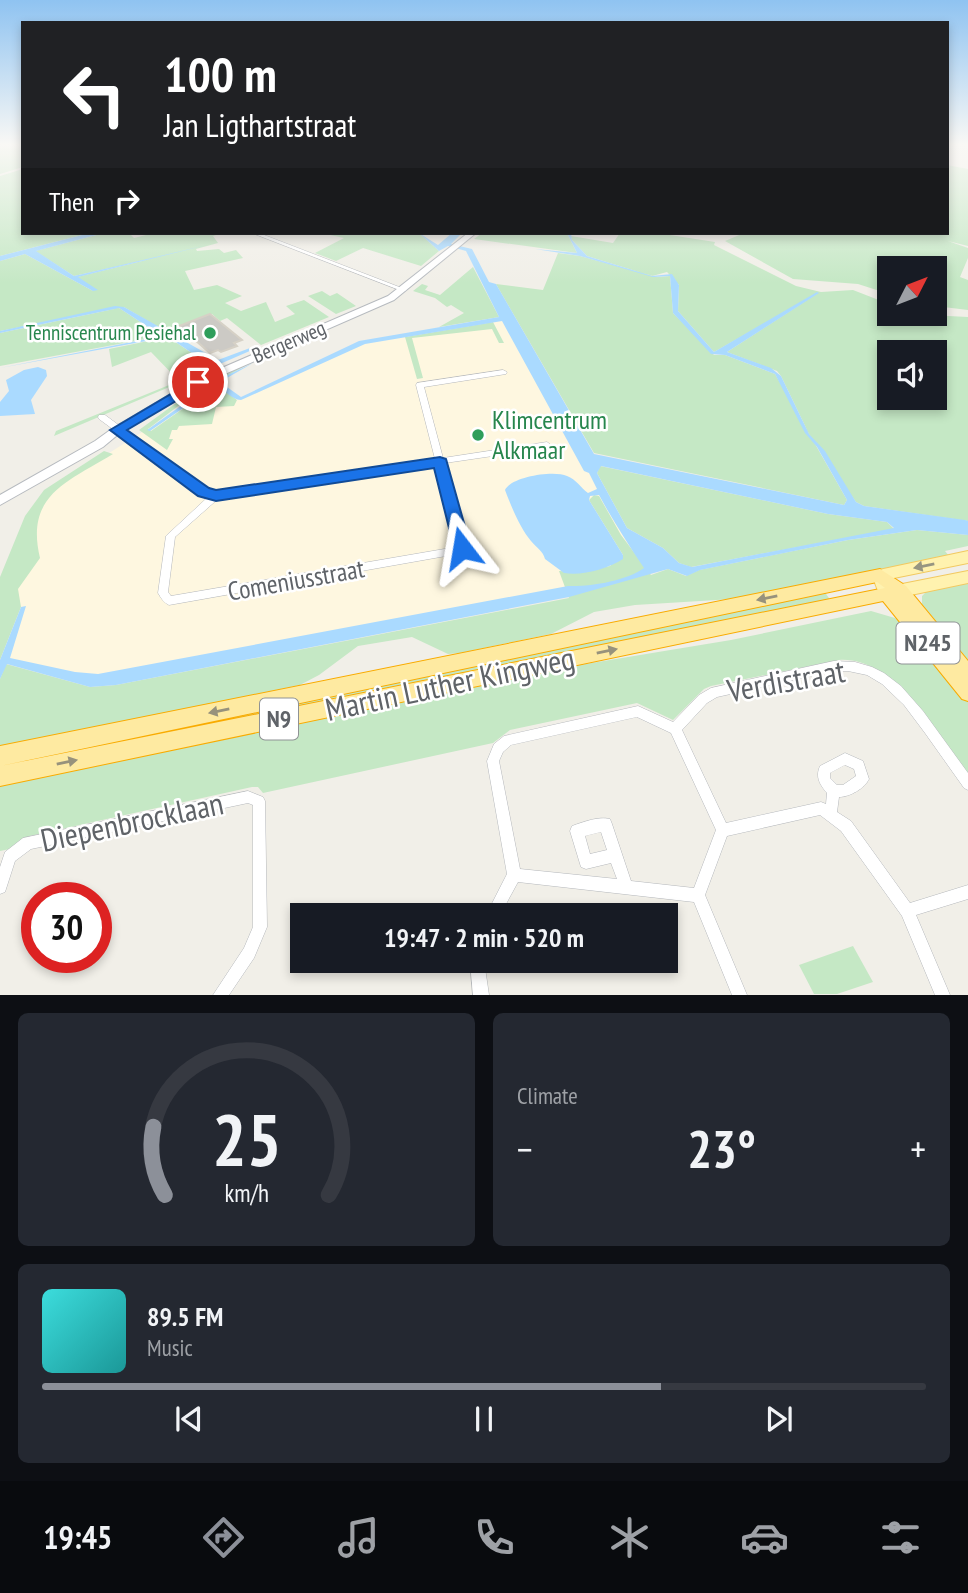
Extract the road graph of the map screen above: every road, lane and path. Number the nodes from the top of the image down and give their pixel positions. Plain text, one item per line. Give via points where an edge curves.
1 (261, 235) edge
2 (470, 235) edge
3 (456, 246) joint
4 (399, 287) junction
5 (503, 372) dead end
6 (102, 417) dead end
7 (117, 430) junction
8 (547, 445) dead end
9 (440, 463) junction
10 (216, 495) junction
11 (0, 499) edge
12 (968, 557) edge
13 (880, 575) junction
14 (968, 577) edge
15 (894, 592) junction
16 (442, 657) dead end
17 (479, 659) junction
18 (968, 674) edge
19 (322, 680) dead end
20 (968, 693) edge
21 (286, 698) junction
22 (675, 729) junction
23 (0, 756) edge
24 (0, 776) edge
25 (968, 784) edge
26 (834, 790) dead end
27 (831, 812) junction
28 (723, 830) junction
29 (615, 855) dead end
30 (514, 875) junction
31 (0, 887) edge
32 (626, 887) junction
33 (968, 892) edge
34 (698, 895) junction
35 (499, 903) edge
36 (907, 911) junction
37 (478, 973) edge
38 (220, 995) edge
39 (481, 995) edge
40 (740, 995) edge
41 (943, 995) edge

1 - 4 street
2 - 3 main road, Bergerweg
3 - 4 main road, Bergerweg
4 - 7 main road, Bergerweg via 379,304 217,373
5 - 9 street via 421,384
6 - 7 street
7 - 10 street via 204,492
7 - 11 main road, Bergerweg
8 - 9 street
9 - 10 street
9 - 10 street, Comeniusstraat via 460,550 169,601 163,593 171,536
12 -> 13 main road, N9
13 - 15 main road, N245
13 -> 17 highway, Martin Luther Kingweg / N9
14 - 15 main road, N9
15 - 18 highway, N245
15 - 20 highway, N245
24 -> 15 highway, Martin Luther Kingweg / N9
16 - 17 highway, N9
17 - 21 highway, Martin Luther Kingweg / N9
19 - 21 highway, N9
21 -> 23 highway, Martin Luther Kingweg / N9
22 - 25 street, Verdistraat via 715,692 852,665 885,678 903,696
22 - 28 street
22 - 30 street via 638,711 502,744 493,761
26 - 27 street
27 - 28 street via 815,807
27 - 36 street via 846,825
28 - 34 street
29 - 32 street
30 - 32 street
30 - 35 street
31 - 38 street, Diepenbrocklaan via 10,857 28,843 248,797 260,801 260,927 249,953
32 - 34 street
33 - 36 street
34 - 40 street
36 - 41 street
37 - 39 street

